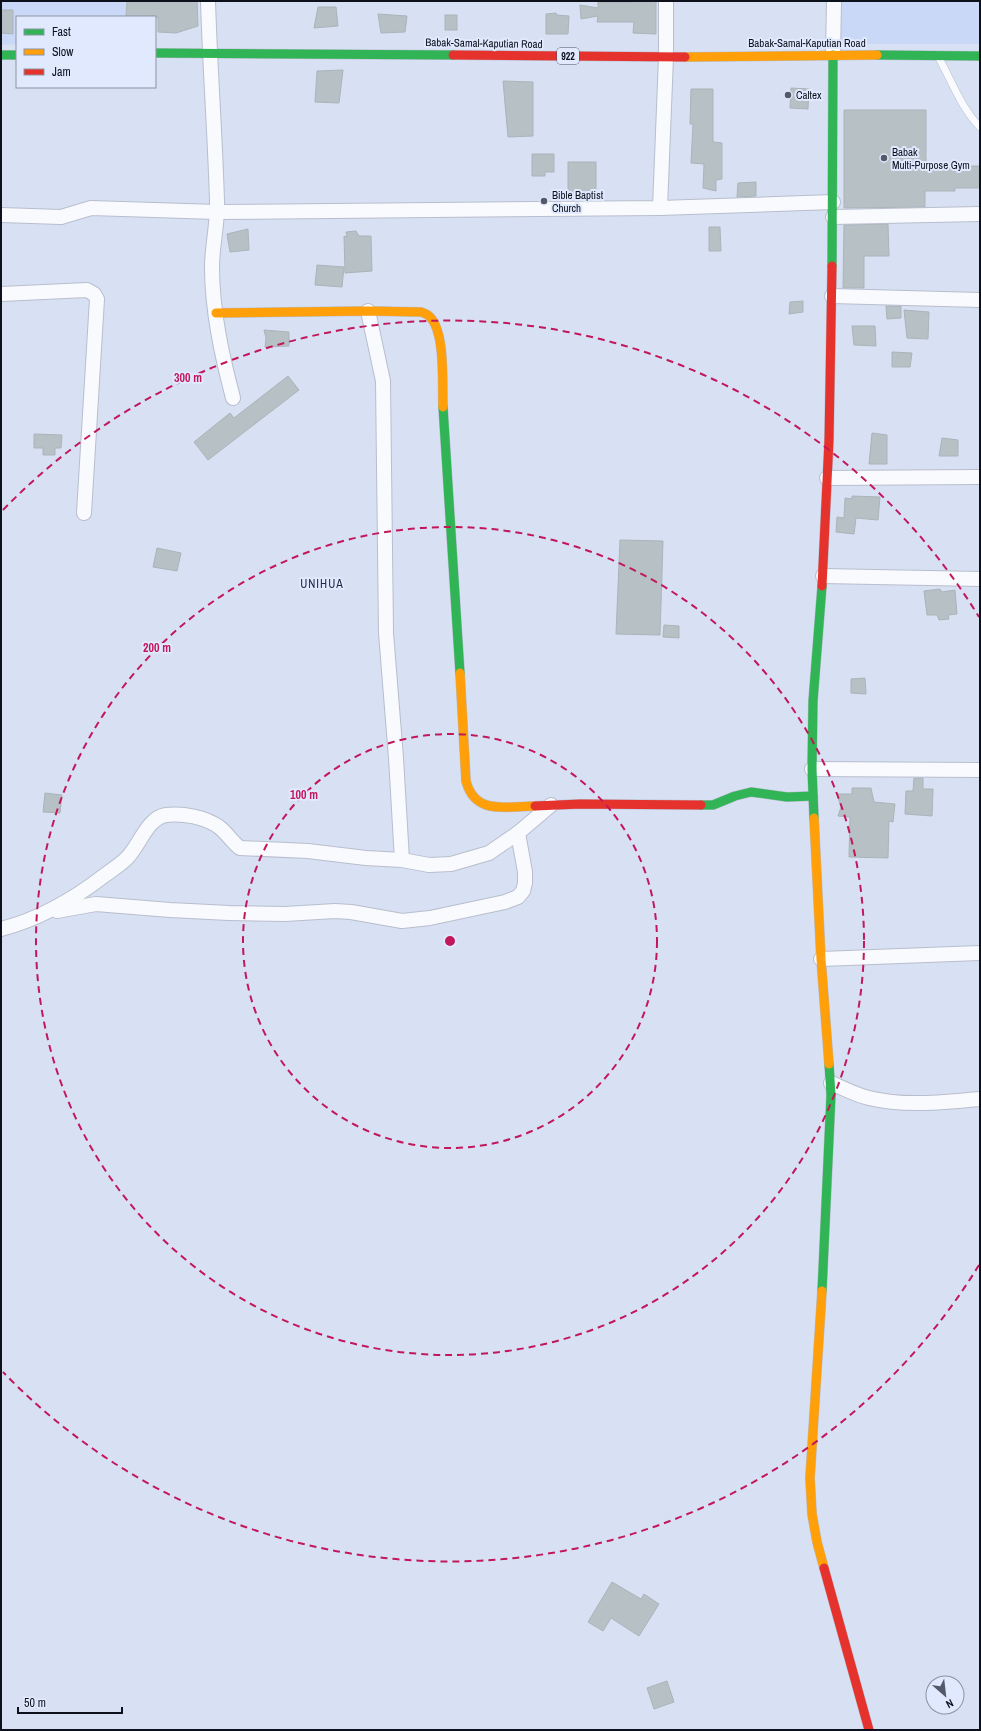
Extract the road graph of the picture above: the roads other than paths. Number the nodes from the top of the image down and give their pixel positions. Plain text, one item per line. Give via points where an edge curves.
1 (208, 1) edge
2 (666, 1) edge
3 (834, 1) edge
4 (210, 52) junction
5 (156, 53) edge
6 (1, 55) edge
7 (16, 55) edge
8 (833, 55) junction
9 (938, 56) junction
10 (980, 56) edge
11 (666, 57) junction
12 (980, 127) edge
13 (833, 202) junction
14 (660, 208) junction
15 (217, 212) junction
16 (980, 214) edge
17 (1, 215) edge
18 (833, 217) junction
19 (1, 294) edge
20 (832, 296) junction
21 (980, 300) edge
22 (368, 311) junction
23 (216, 313) junction
24 (233, 398) dead end
25 (980, 477) edge
26 (827, 478) junction
27 (84, 513) dead end
28 (823, 576) junction
29 (980, 579) edge
30 (812, 769) junction
31 (980, 770) edge
32 (813, 796) junction
33 (551, 805) junction
34 (518, 833) junction
35 (402, 860) junction
36 (49, 912) junction
37 (1, 929) edge
38 (980, 952) edge
39 (821, 960) junction
40 (831, 1083) junction
41 (980, 1099) edge
42 (869, 1730) edge

1 - 4 street
2 - 11 street
3 - 8 street
4 - 5 street, Babak-Samal-Kaputian Road / 922
4 - 11 street, Babak-Samal-Kaputian Road / 922
4 - 15 street
6 - 7 street
8 - 9 street, Babak-Samal-Kaputian Road / 922
8 - 11 street, Babak-Samal-Kaputian Road / 922
8 - 13 street
9 - 10 street, Babak-Samal-Kaputian Road / 922
9 - 12 lane via 961,101
11 - 14 street
13 - 14 street
13 - 18 street
14 - 15 street
15 - 17 street via 91,208 61,217
15 - 23 street via 212,267
16 - 18 street
18 - 20 street
19 - 27 street via 88,290 97,299
20 - 21 street
20 - 26 street
22 - 23 street
22 - 33 street via 421,312 434,322 441,342 448,497 468,791 480,804 490,807
22 - 35 street via 384,381 386,633
23 - 24 street
25 - 26 street
26 - 28 street
28 - 29 street
28 - 30 street via 813,701
30 - 31 street
30 - 32 street
32 - 33 street via 787,797 751,792 713,805
32 - 39 street
33 - 34 street
34 - 35 street via 489,853 470,860 429,865
34 - 36 street via 525,872 523,891 518,897 430,918 402,921 341,912 229,913 96,904
35 - 36 street via 308,851 240,848 219,827 205,820 184,815 166,815 156,818 148,826 144,836 126,859 87,889
36 - 37 street
38 - 39 street
39 - 40 street
40 - 41 street via 867,1097 894,1102 930,1103
40 - 42 street via 826,1230 810,1478 812,1514 817,1542

